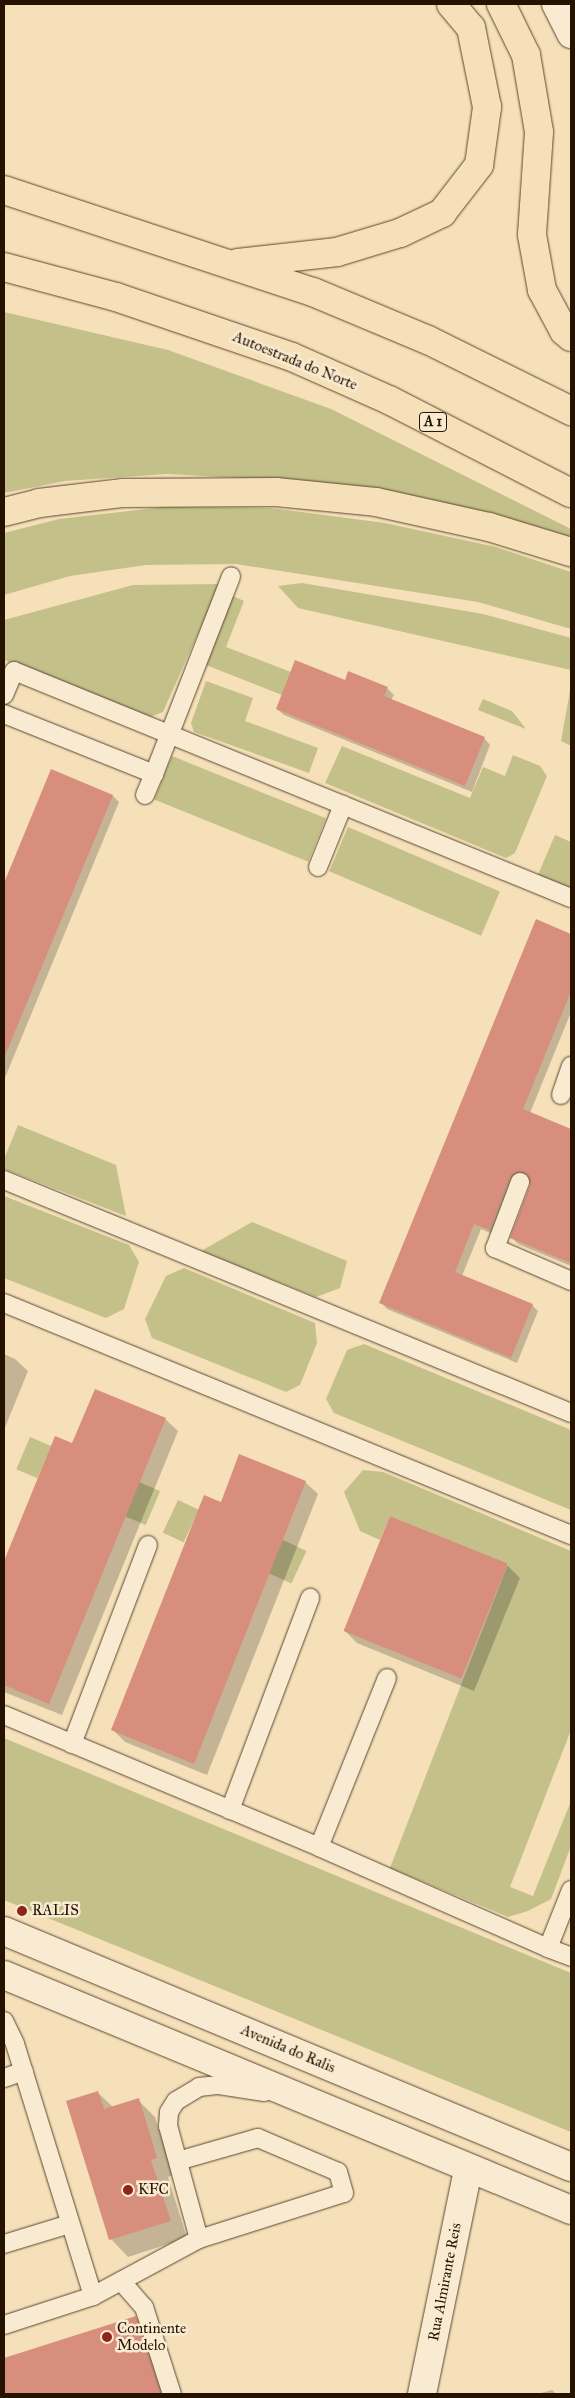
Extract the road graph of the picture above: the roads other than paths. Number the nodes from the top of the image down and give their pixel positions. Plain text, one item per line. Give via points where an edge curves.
1 (451, 4) edge
2 (501, 4) edge
3 (556, 4) edge
4 (571, 34) edge
5 (4, 190) edge
6 (230, 264) junction
7 (4, 267) edge
8 (571, 337) edge
9 (571, 411) edge
10 (571, 493) edge
11 (4, 512) edge
12 (571, 552) edge
13 (231, 577) dead end
14 (4, 695) edge
15 (4, 714) edge
16 (170, 734) junction
17 (154, 774) junction
18 (145, 795) dead end
19 (343, 805) junction
20 (318, 867) dead end
21 (571, 898) edge
22 (571, 1066) edge
23 (561, 1094) dead end
24 (4, 1180) edge
25 (520, 1182) dead end
26 (571, 1281) edge
27 (4, 1303) edge
28 (571, 1413) edge
29 (571, 1535) edge
30 (148, 1545) dead end
31 (310, 1598) dead end
32 (387, 1678) dead end
33 (4, 1715) edge
34 (72, 1744) junction
35 (230, 1810) junction
36 (319, 1847) junction
37 (571, 1890) edge
38 (4, 1931) edge
39 (548, 1948) junction
40 (571, 1957) edge
41 (4, 1975) edge
42 (4, 2021) edge
43 (24, 2071) junction
44 (4, 2078) edge
45 (294, 2096) junction
46 (178, 2161) junction
47 (571, 2168) edge
48 (468, 2169) junction
49 (571, 2210) edge
50 (70, 2224) junction
51 (199, 2239) junction
52 (4, 2244) edge
53 (122, 2281) junction
54 (93, 2296) junction
55 (4, 2325) edge
56 (172, 2394) edge
57 (422, 2394) edge

1 - 6 highway via 471,28 488,107 479,165 442,213 400,234 337,252
2 - 8 highway via 526,55 539,132 532,235 542,290 564,331
3 - 4 street
5 - 6 highway
6 - 9 highway via 313,292 428,340
7 - 10 highway, Autoestrada do Norte / A 1 via 116,297 292,357 389,400
11 - 12 highway via 39,503 123,493 276,492 376,502 489,527
13 - 16 lane
14 - 16 lane via 14,671
15 - 17 lane
16 - 17 lane
16 - 19 lane
17 - 18 lane
19 - 20 lane
19 - 21 lane
22 - 23 lane
24 - 28 lane
25 - 26 lane via 495,1248
27 - 29 lane
30 - 34 lane
31 - 35 lane
32 - 36 lane
33 - 34 lane
34 - 35 lane
35 - 36 lane
36 - 39 lane
37 - 39 lane
38 - 47 street, Avenida do Ralis
39 - 40 lane
41 - 45 street
42 - 43 lane
43 - 44 lane
43 - 50 lane
45 - 46 lane via 219,2085 199,2087 176,2101 169,2112 168,2126
45 - 48 street
46 - 51 lane
46 - 51 lane via 258,2138 338,2172 344,2192
48 - 49 street
48 - 57 street, Rua Almirante Reis
50 - 52 lane
50 - 54 lane
51 - 53 lane
53 - 54 lane
53 - 56 lane via 144,2308
54 - 55 lane

